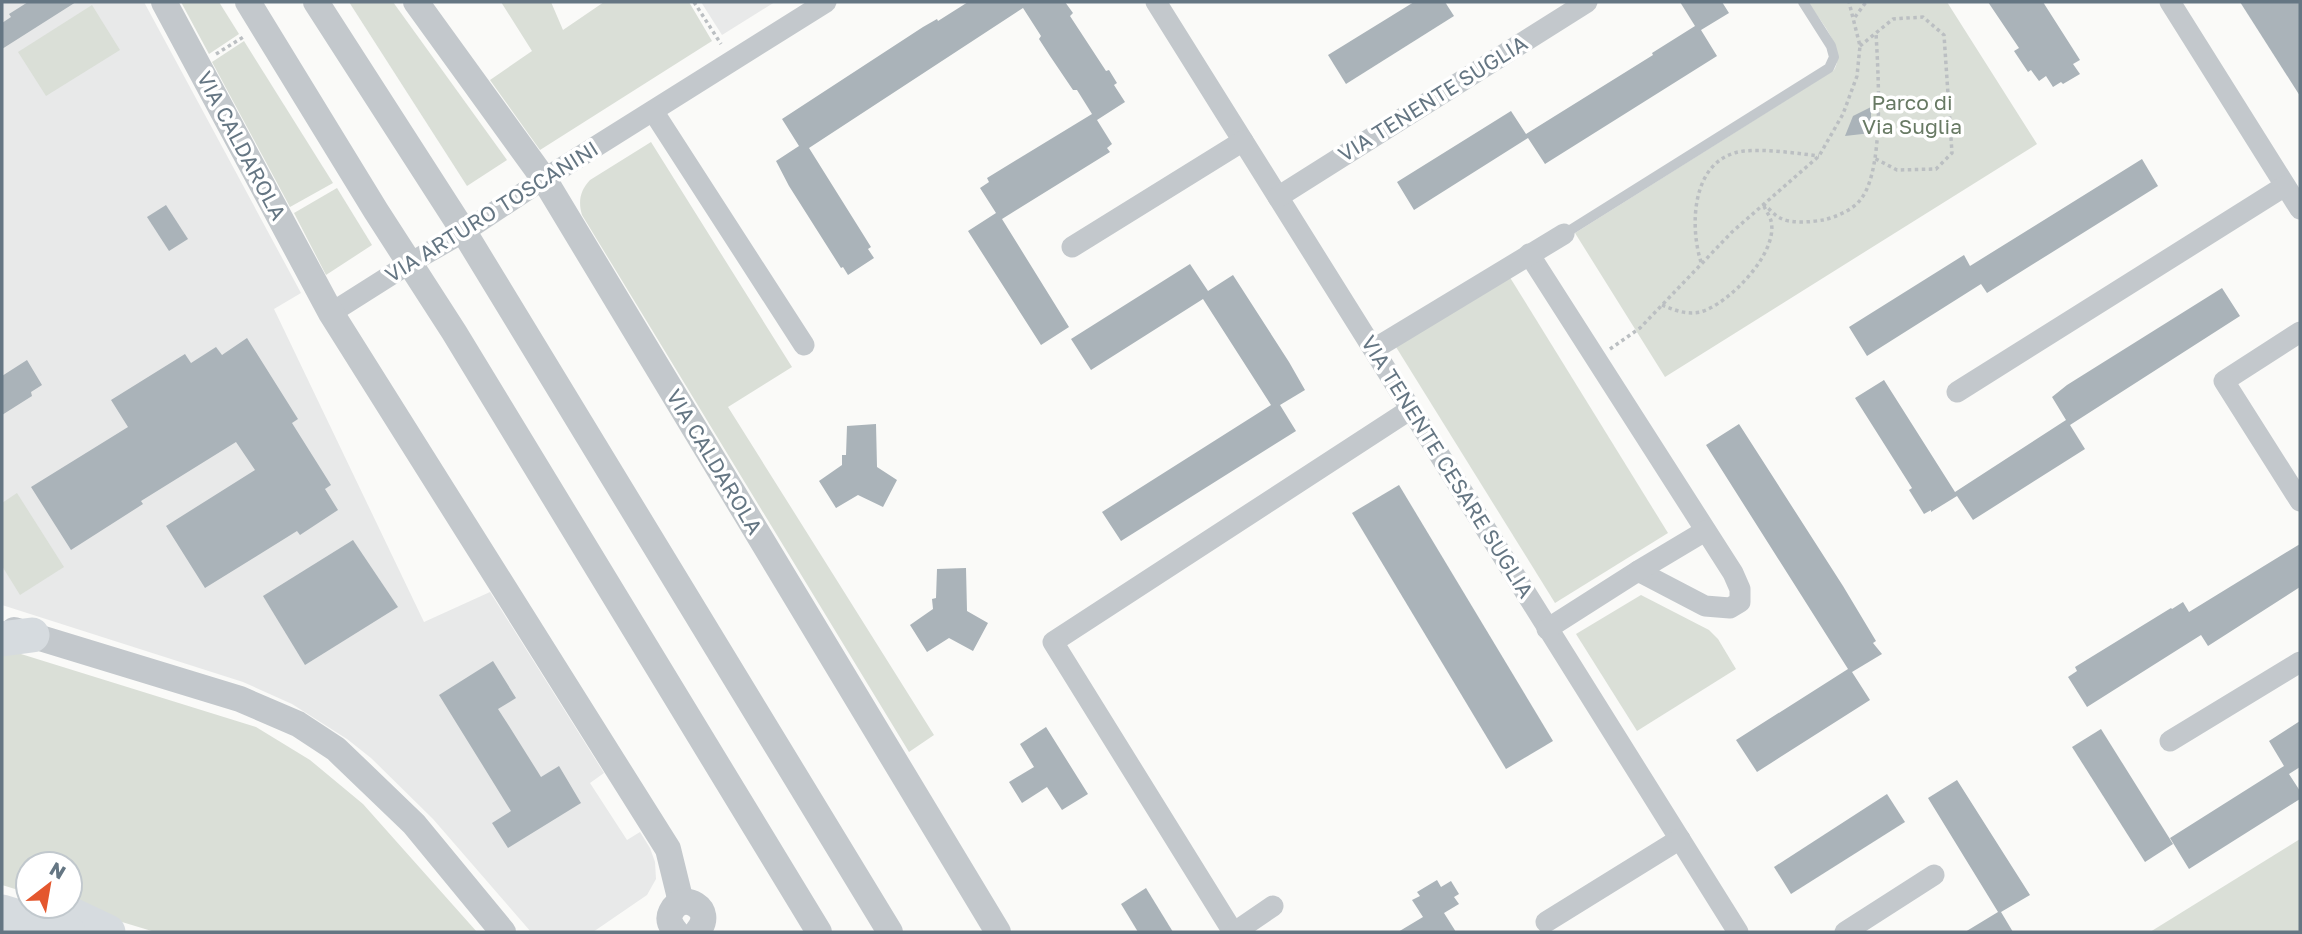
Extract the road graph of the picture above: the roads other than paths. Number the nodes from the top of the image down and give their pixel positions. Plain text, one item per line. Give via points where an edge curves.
1 (164, 2) edge
2 (248, 2) edge
3 (316, 2) edge
4 (416, 2) edge
5 (826, 2) edge
6 (1156, 2) edge
7 (1587, 2) edge
8 (1803, 2) edge
9 (2170, 2) edge
10 (653, 111) junction
11 (1243, 141) junction
12 (544, 178) junction
13 (2285, 186) junction
14 (1278, 197) junction
15 (2300, 209) edge
16 (464, 232) junction
17 (1564, 234) joint
18 (1072, 247) dead end
19 (1529, 254) junction
20 (410, 263) junction
21 (331, 313) junction
22 (2300, 332) edge
23 (804, 345) dead end
24 (1374, 349) junction
25 (1957, 392) dead end
26 (1411, 409) junction
27 (2300, 501) edge
28 (1705, 531) junction
29 (1638, 571) junction
30 (1547, 629) junction
31 (12, 634) edge
32 (2300, 662) edge
33 (2170, 741) dead end
34 (1680, 839) junction
35 (1934, 875) dead end
36 (1273, 906) dead end
37 (2, 912) edge
38 (83, 920) edge
39 (1546, 922) dead end
40 (682, 927) edge
41 (68, 932) edge
42 (108, 932) edge
43 (503, 932) edge
44 (819, 932) edge
45 (890, 932) edge
46 (998, 932) edge
47 (1234, 932) edge
48 (1738, 932) edge
49 (1845, 932) edge

1 - 21 street, VIA CALDAROLA
2 - 20 street
3 - 16 street
4 - 12 street, VIA CALDAROLA
5 - 10 street, VIA ARTURO TOSCANINI
6 - 11 street, VIA TENENTE CESARE SUGLIA
7 - 14 street, VIA TENENTE SUGLIA
8 - 17 lane via 1830,46 1834,57 1829,68
9 - 13 street
10 - 12 street, VIA ARTURO TOSCANINI
10 - 23 street
11 - 14 street, VIA TENENTE CESARE SUGLIA
11 - 18 street
12 - 16 street, VIA ARTURO TOSCANINI
12 - 46 street, VIA CALDAROLA
13 - 15 street
13 - 25 street
14 - 24 street, VIA TENENTE CESARE SUGLIA
16 - 20 street, VIA ARTURO TOSCANINI
16 - 45 street
17 - 19 street
19 - 24 street
19 - 28 street
20 - 21 street, VIA ARTURO TOSCANINI
20 - 44 street
21 - 40 street, VIA CALDAROLA via 668,849
22 - 27 street via 2224,381
24 - 26 street, VIA TENENTE CESARE SUGLIA
26 - 30 street, VIA TENENTE CESARE SUGLIA
26 - 47 street via 1053,642
28 - 29 street
28 - 29 street via 1740,589 1740,602 1730,608 1705,606
29 - 30 street
30 - 34 street, VIA TENENTE CESARE SUGLIA
31 - 43 street via 240,699 298,724 336,750 414,824
32 - 33 street
34 - 39 street
34 - 48 street, VIA TENENTE CESARE SUGLIA
35 - 49 street
36 - 47 street
37 - 41 highway
38 - 42 highway

